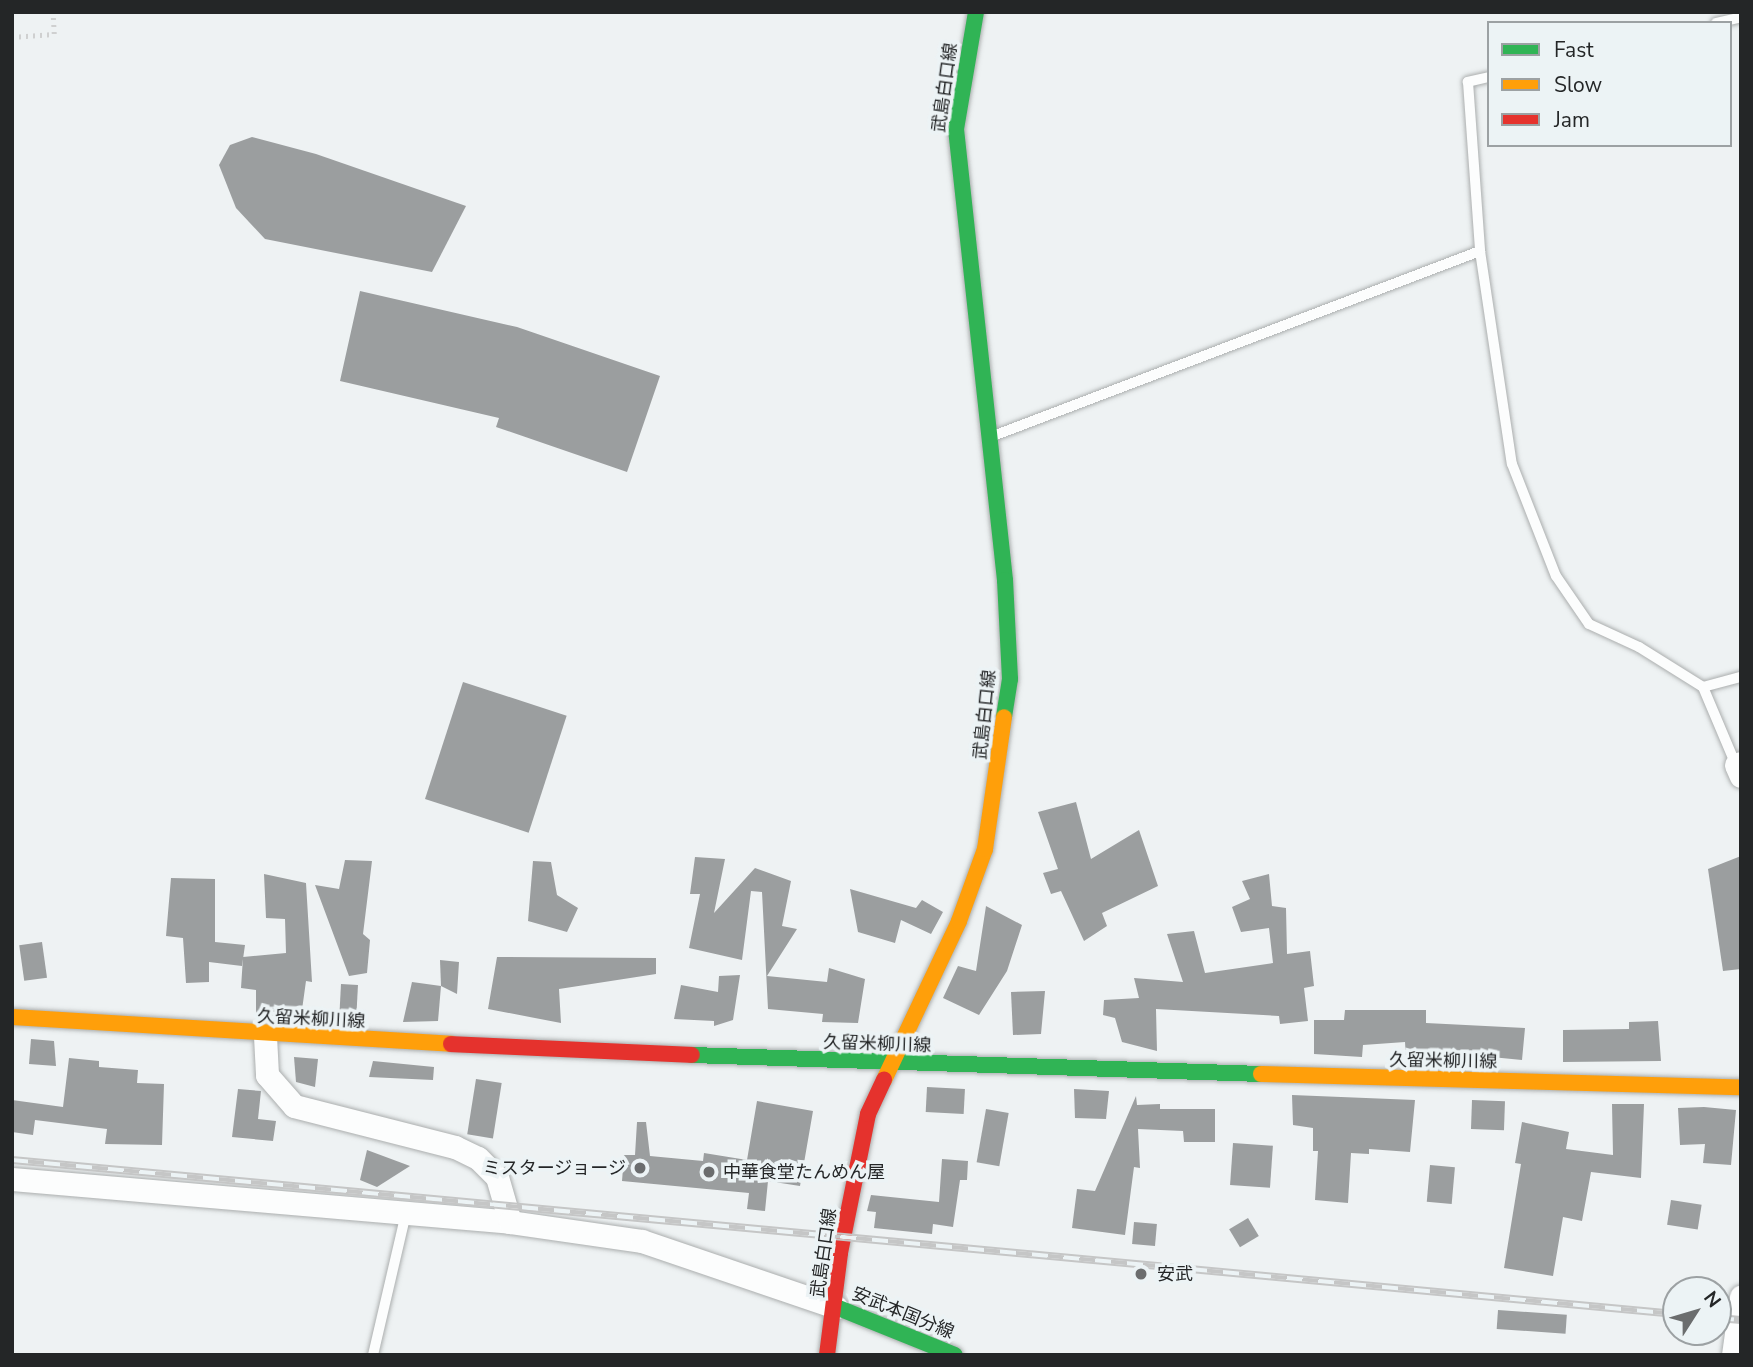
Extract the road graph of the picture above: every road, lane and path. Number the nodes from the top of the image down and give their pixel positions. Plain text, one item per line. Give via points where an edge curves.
1 (53, 12) edge
2 (976, 12) edge
3 (12, 37) edge
4 (1487, 77) edge
5 (1480, 251) junction
6 (987, 438) junction
7 (1741, 677) edge
8 (1703, 687) junction
9 (1739, 768) edge
10 (12, 1017) edge
11 (265, 1036) junction
12 (889, 1064) junction
13 (1741, 1087) edge
14 (12, 1179) edge
15 (406, 1213) junction
16 (510, 1222) junction
17 (1741, 1297) edge
18 (836, 1307) junction
19 (373, 1355) edge
20 (827, 1355) edge
21 (955, 1355) edge
22 (1733, 1355) edge

1 - 3 path via 54,34
2 - 6 main road, 武島白口線 via 956,129
4 - 5 lane via 1468,82
5 - 6 lane
5 - 8 lane via 1512,464 1556,576 1589,624 1639,647
6 - 12 main road, 武島白口線 via 1005,580 1010,679 996,789 985,849 959,920
7 - 8 lane
8 - 9 lane
10 - 11 main road, 久留米柳川線
11 - 12 main road, 久留米柳川線
11 - 16 street via 267,1075 294,1105 455,1147 478,1158 497,1177
12 - 13 main road, 久留米柳川線
12 - 18 main road, 武島白口線 via 868,1114 840,1253
14 - 15 street
15 - 16 street
15 - 19 lane
16 - 18 street via 642,1241
17 - 22 street
18 - 20 main road, 武島白口線
18 - 21 main road, 安武本国分線

